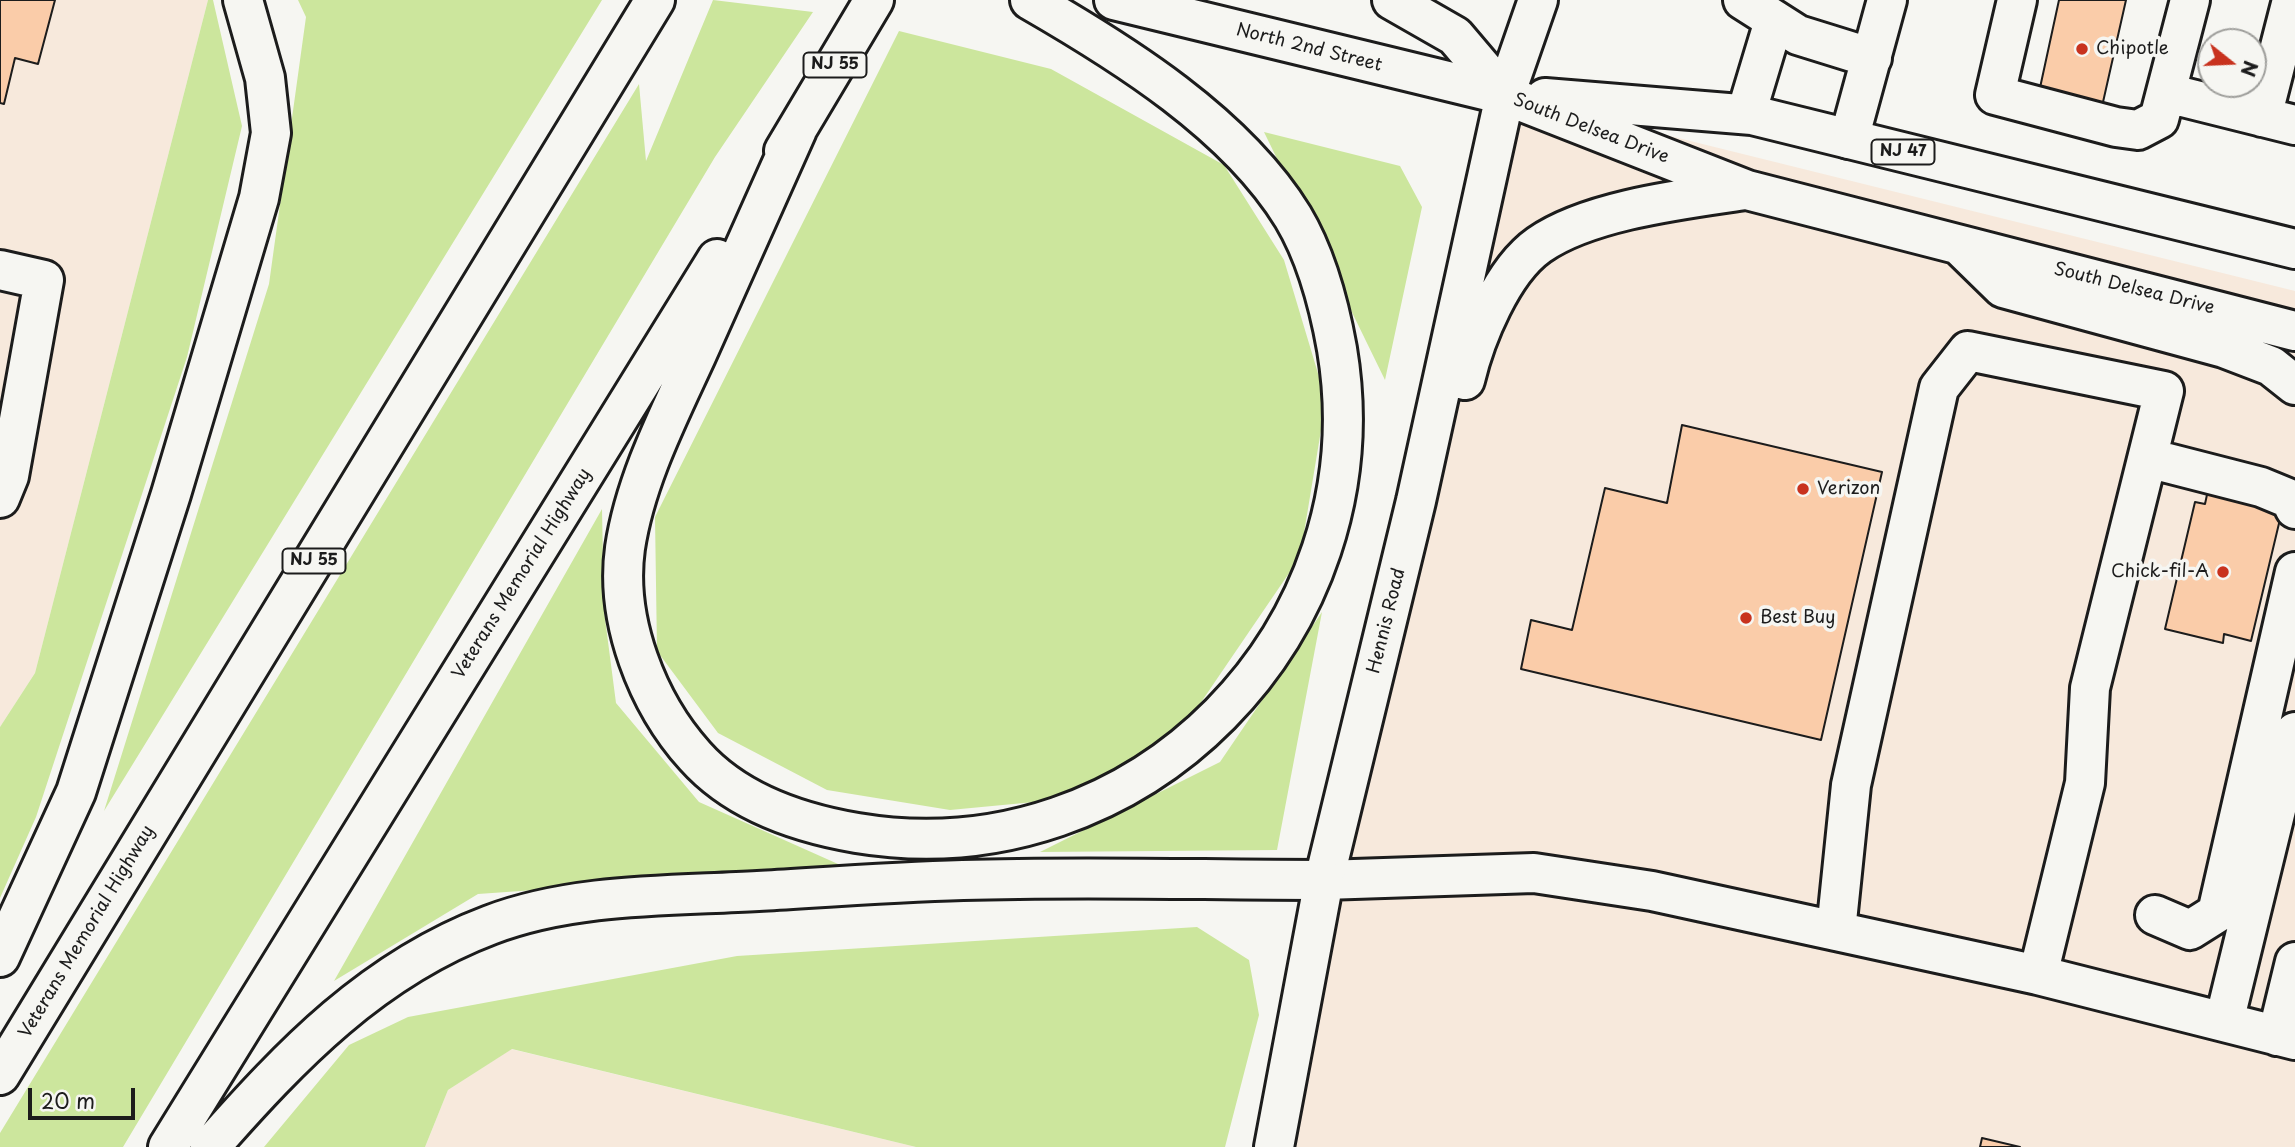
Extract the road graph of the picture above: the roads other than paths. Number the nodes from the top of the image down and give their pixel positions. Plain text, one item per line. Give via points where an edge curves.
1 (243, 0) edge
2 (655, 0) edge
3 (874, 0) edge
4 (1030, 0) edge
5 (1114, 0) edge
6 (1392, 0) edge
7 (1538, 0) edge
8 (1743, 0) edge
9 (1887, 0) edge
10 (2017, 0) edge
11 (2190, 0) edge
12 (2292, 0) edge
13 (1774, 21) junction
14 (1872, 58) junction
15 (2167, 93) junction
16 (1505, 95) junction
17 (1746, 114) junction
18 (2278, 121) edge
19 (797, 130) junction
20 (1849, 139) junction
21 (1747, 190) junction
22 (1957, 244) junction
23 (2295, 249) edge
24 (0, 270) edge
25 (2295, 331) edge
26 (2295, 385) edge
27 (2148, 458) junction
28 (0, 498) edge
29 (1416, 500) junction
30 (2295, 509) edge
31 (2295, 572) edge
32 (2295, 732) edge
33 (1324, 880) junction
34 (2155, 915) dead end
35 (1836, 931) junction
36 (0, 957) edge
37 (2295, 962) edge
38 (2038, 975) junction
39 (2224, 1022) junction
40 (2286, 1038) edge
41 (0, 1076) edge
42 (168, 1147) edge
43 (210, 1147) edge
44 (1274, 1147) edge

1 - 36 main road via 265,78 271,133 260,198 84,767
2 - 41 main road, Veterans Memorial Highway / NJ 55
3 - 19 main road, Veterans Memorial Highway / NJ 55
4 - 19 main road via 1081,29 1197,112 1263,178 1293,218 1314,262 1332,320 1342,382 1343,438 1336,496 1306,597 1248,684 1222,714 1143,777 1034,825 928,840 822,827 779,813 707,770 658,705 639,659 625,593 625,551 635,507 663,429
5 - 16 main road, North 2nd Street / NJ 47
6 - 16 main road via 1455,36
7 - 16 main road, Hennis Road
8 - 13 main road
9 - 14 main road
10 - 15 main road via 1994,94 2138,130 2158,118
11 - 15 main road
12 - 18 main road
13 - 14 main road via 1815,41
13 - 17 main road
14 - 20 main road
15 - 18 main road
16 - 17 main road, South Delsea Drive / NJ 47
16 - 21 main road, South Delsea Drive / NJ 47
16 - 29 main road, Hennis Road
17 - 20 main road, South Delsea Drive / NJ 47
19 - 42 main road, Veterans Memorial Highway / NJ 55
20 - 23 main road, South Delsea Drive / NJ 47
21 - 22 main road, South Delsea Drive / NJ 47
21 - 29 main road via 1592,220 1538,246 1512,274 1483,324 1447,450
22 - 25 main road, South Delsea Drive / NJ 47
22 - 26 main road via 2003,288 2224,348 2271,366
24 - 28 main road via 44,280 9,476
27 - 30 main road via 2261,487 2290,499
27 - 35 main road via 2164,391 1968,351 1939,388 1851,785
27 - 38 main road via 2090,688 2085,783
29 - 33 main road, Hennis Road
31 - 34 main road via 2217,913 2190,930
32 - 39 main road
33 - 35 main road via 1534,873 1652,891
33 - 43 main road via 964,880 652,897 533,911 489,925 397,971 281,1067
33 - 44 main road, Hennis Road
35 - 38 main road
37 - 40 main road
38 - 39 main road
39 - 40 main road

